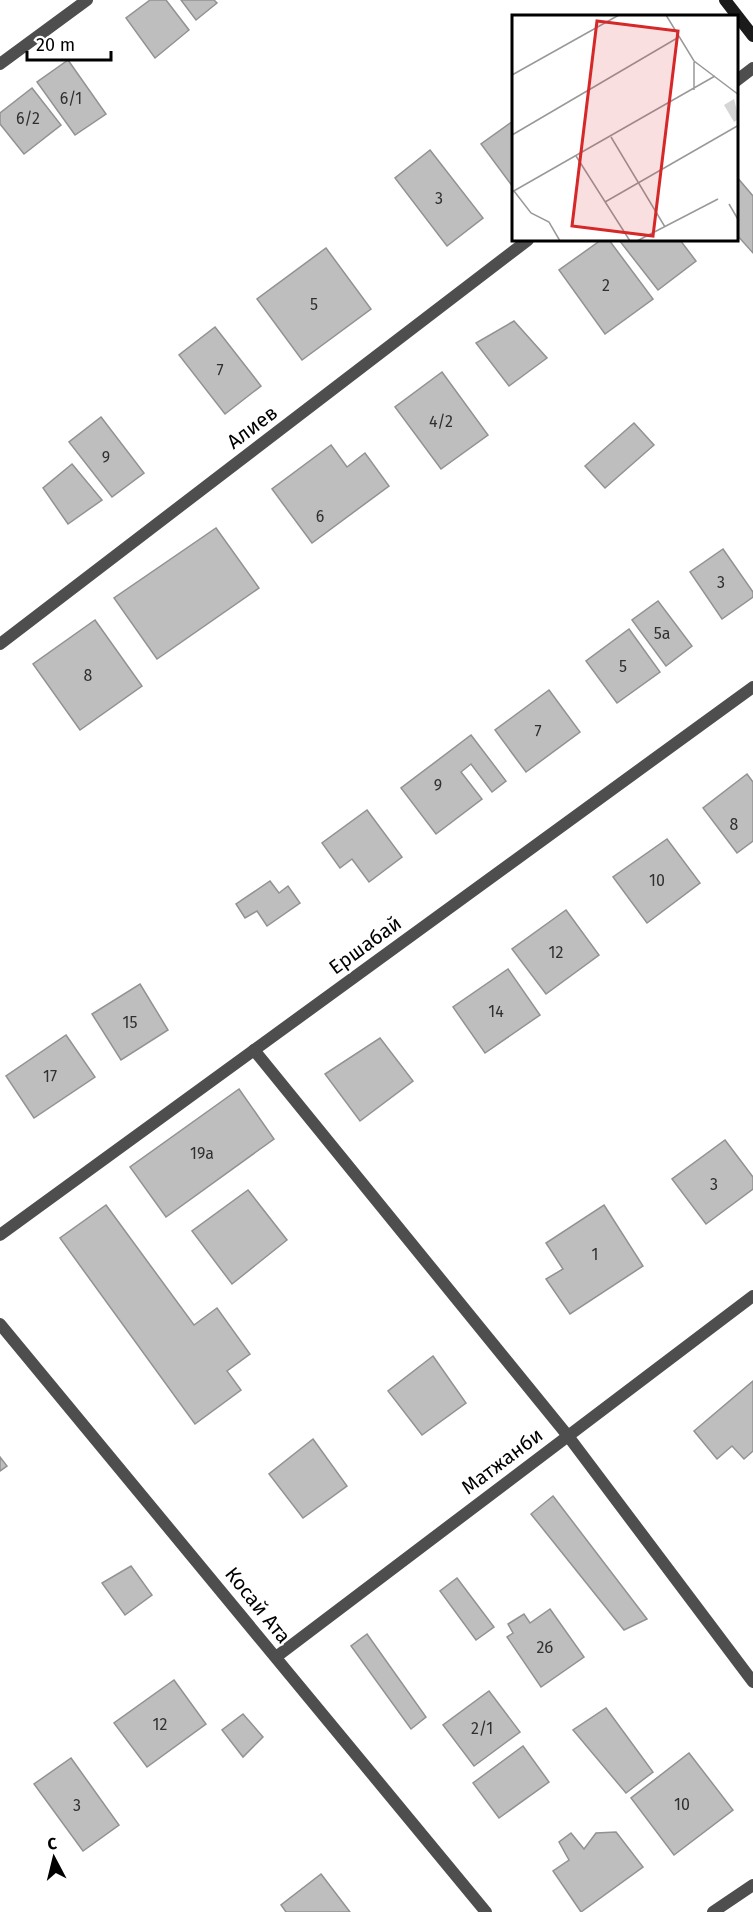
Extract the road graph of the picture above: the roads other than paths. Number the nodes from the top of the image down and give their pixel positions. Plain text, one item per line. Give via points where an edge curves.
1 (87, 0) edge
2 (725, 0) edge
3 (737, 15) edge
4 (738, 17) edge
5 (753, 36) edge
6 (0, 64) edge
7 (753, 68) edge
8 (738, 79) edge
9 (525, 242) edge
10 (0, 644) edge
11 (753, 687) edge
12 (254, 1050) junction
13 (0, 1235) edge
14 (753, 1296) edge
15 (0, 1324) edge
16 (568, 1436) junction
17 (276, 1657) junction
18 (753, 1682) edge
19 (753, 1884) edge
20 (486, 1912) edge
21 (713, 1912) edge

1 - 6 street
2 - 3 street
4 - 5 street
7 - 8 street
9 - 10 street, Алиев
11 - 12 street, Ершабай
12 - 13 street, Ершабай
12 - 16 street
14 - 16 street, Матжанби
15 - 17 street, Косай Ата
16 - 17 street, Матжанби
16 - 18 street
17 - 20 street, Косай Ата
19 - 21 street

